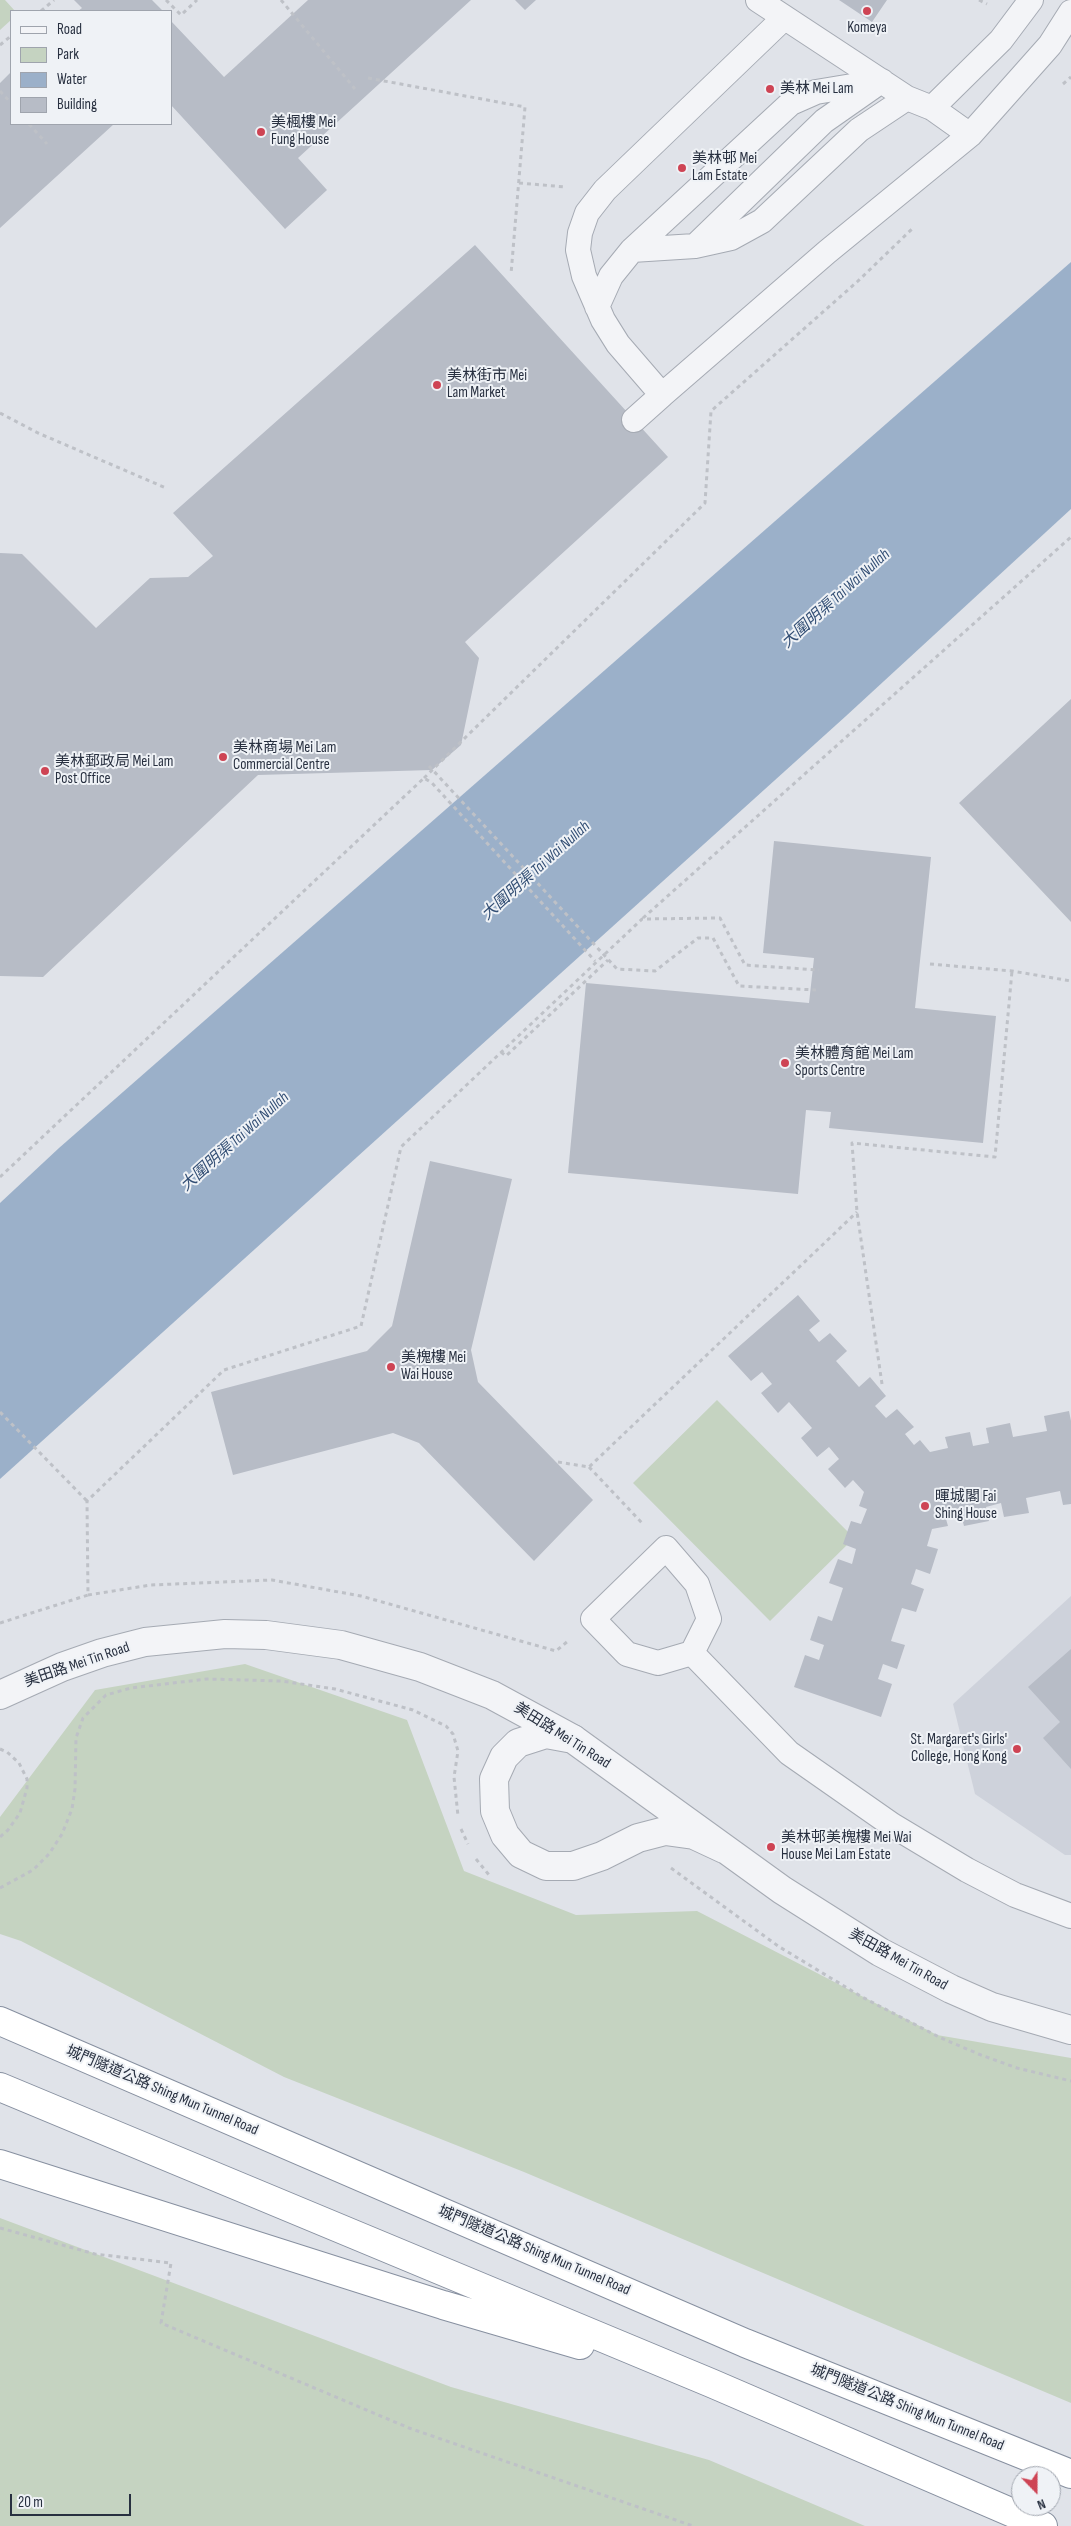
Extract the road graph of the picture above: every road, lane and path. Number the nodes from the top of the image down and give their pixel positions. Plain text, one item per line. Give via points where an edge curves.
1 (54, 0) edge
2 (166, 0) edge
3 (197, 0) edge
4 (281, 0) edge
5 (758, 0) edge
6 (1031, 0) edge
7 (41, 10) edge
8 (1071, 12) edge
9 (784, 18) junction
10 (10, 37) edge
11 (0, 45) edge
12 (368, 78) dead end
13 (882, 81) junction
14 (355, 89) dead end
15 (0, 91) edge
16 (907, 98) junction
17 (10, 103) edge
18 (932, 108) junction
19 (30, 125) edge
20 (970, 135) junction
21 (47, 144) dead end
22 (915, 226) dead end
23 (695, 246) junction
24 (632, 250) junction
25 (511, 274) dead end
26 (597, 307) junction
27 (662, 395) junction
28 (0, 413) edge
29 (634, 420) dead end
30 (166, 488) dead end
31 (1071, 537) edge
32 (429, 766) dead end
33 (424, 778) junction
34 (642, 919) junction
35 (608, 960) junction
36 (596, 961) junction
37 (930, 964) dead end
38 (819, 970) dead end
39 (1012, 971) junction
40 (1071, 981) edge
41 (816, 990) dead end
42 (501, 1052) junction
43 (0, 1177) edge
44 (857, 1212) junction
45 (882, 1384) dead end
46 (0, 1412) edge
47 (558, 1462) dead end
48 (589, 1466) junction
49 (88, 1501) junction
50 (666, 1548) junction
51 (88, 1595) junction
52 (593, 1619) junction
53 (0, 1623) edge
54 (692, 1653) junction
55 (0, 1695) edge
56 (573, 1739) junction
57 (0, 1749) edge
58 (0, 1836) edge
59 (724, 1849) junction
60 (1071, 1916) edge
61 (0, 2020) edge
62 (1071, 2030) edge
63 (0, 2087) edge
64 (0, 2164) edge
65 (0, 2228) edge
66 (712, 2383) junction
67 (1071, 2474) edge
68 (693, 2526) edge
69 (1043, 2526) edge

1 - 7 path
2 - 3 path via 181,15
4 - 14 path
5 - 9 lane
6 - 18 lane via 1000,40
8 - 20 lane via 1050,45
9 - 13 lane
9 - 26 lane via 605,190 587,213 578,250 584,276
10 - 11 path
12 - 25 path via 525,107
13 - 16 lane
13 - 23 lane via 824,121
13 - 24 lane via 816,92 790,103
15 - 17 path
16 - 18 lane
16 - 23 lane via 859,130 762,221 731,238
18 - 20 lane
19 - 21 path
20 - 27 lane via 827,252
22 - 33 path via 711,411 705,503
23 - 24 lane
24 - 26 lane via 610,276
26 - 27 lane via 618,344
27 - 29 lane
28 - 30 path via 38,433
31 - 34 path
32 - 35 path, bridge
33 - 36 path
33 - 43 path
34 - 36 path
34 - 38 path via 720,918 745,965
35 - 41 path, bridge via 617,969 655,971 698,938 713,938 739,986
35 - 42 path via 506,1056
36 - 42 path
37 - 39 path
39 - 40 path
39 - 44 path via 995,1156 852,1143
42 - 49 path via 401,1147 361,1326 224,1370
44 - 45 path
44 - 48 path
46 - 49 path
47 - 48 path
48 - 50 path
49 - 51 path
50 - 52 lane
50 - 54 lane via 697,1584 709,1619
51 - 52 path via 151,1586 272,1580 361,1596 556,1651
51 - 53 path
52 - 54 lane via 627,1654 658,1663
54 - 60 lane via 789,1753 892,1825 1015,1895
55 - 56 street, 美田路 Mei Tin Road via 62,1667 145,1642 225,1634 266,1635 341,1645 420,1667 492,1695
56 - 59 street, 美田路 Mei Tin Road
56 - 59 street via 546,1734 526,1739 510,1749 500,1765 494,1779 495,1812 505,1835 521,1854 546,1866 573,1866 638,1838 665,1831 694,1835
57 - 58 path via 19,1763 27,1779 27,1788 20,1813
59 - 62 street, 美田路 Mei Tin Road via 842,1930 919,1973 992,2006
61 - 67 highway, 城門隧道公路 Shing Mun Tunnel Road via 745,2343
63 - 66 highway
64 - 66 highway via 442,2305
65 - 68 path via 95,2254 171,2263 161,2323 409,2428
66 - 69 highway

